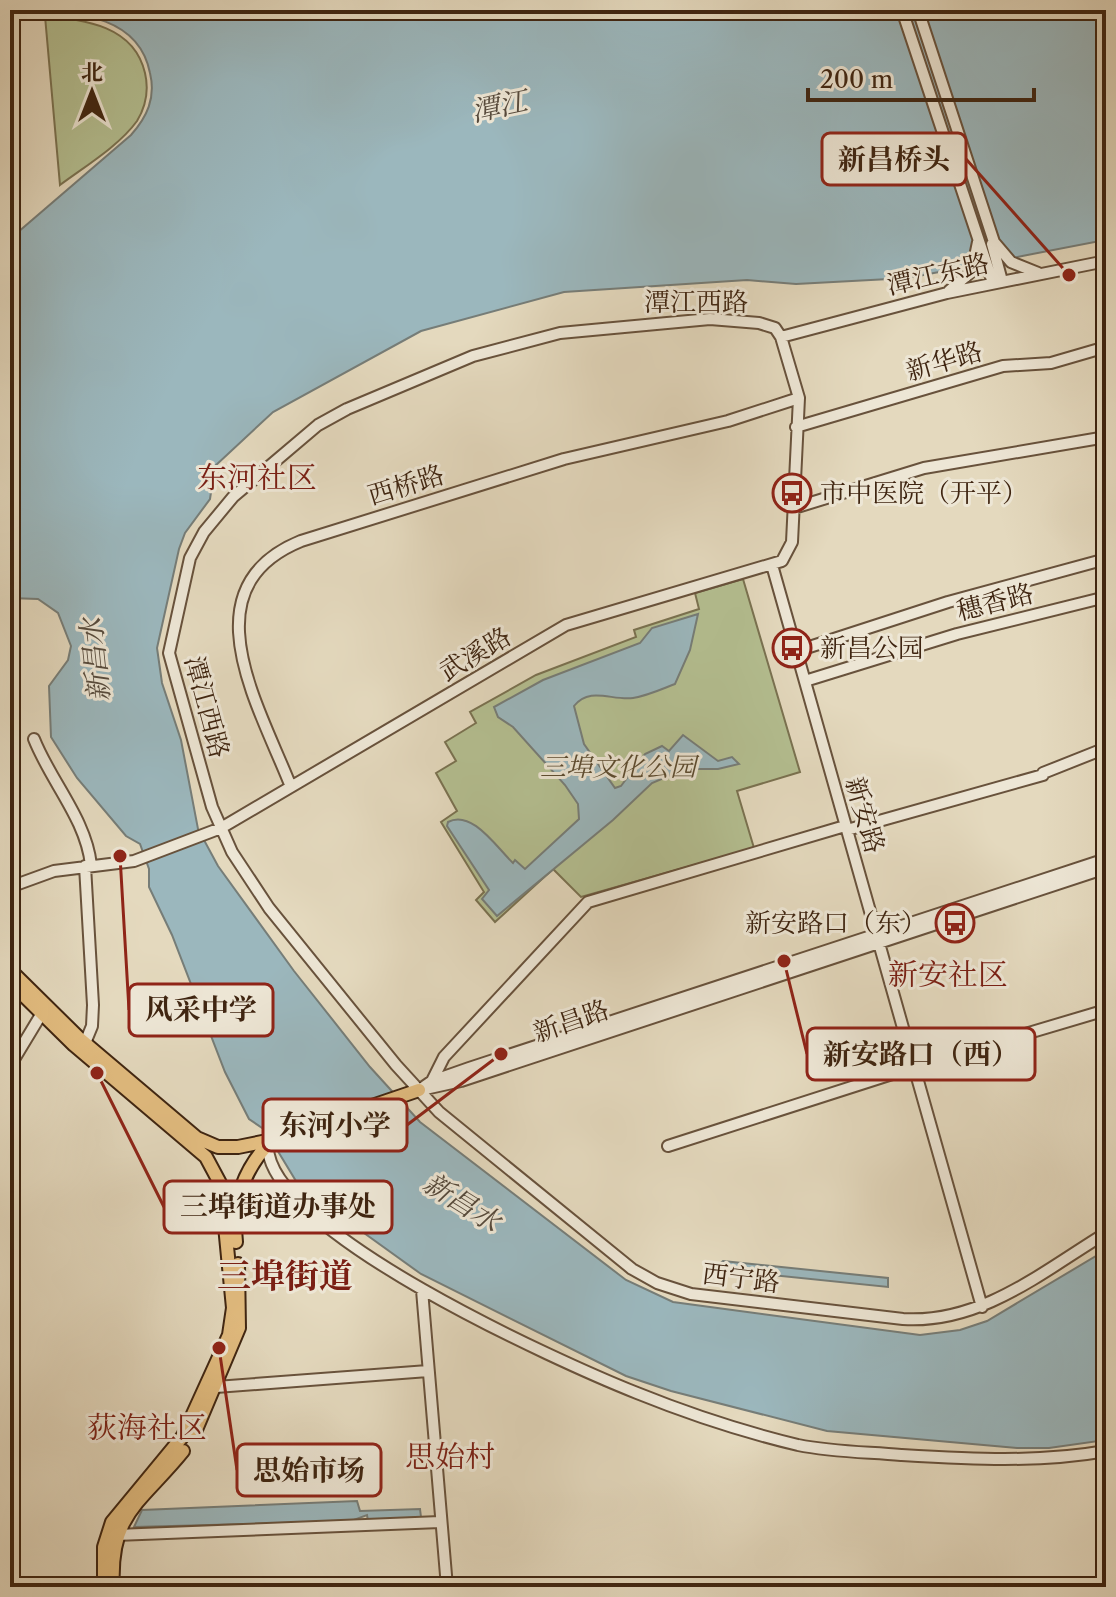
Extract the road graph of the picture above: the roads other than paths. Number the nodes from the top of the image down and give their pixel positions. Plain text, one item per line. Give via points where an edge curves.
1 (902, 10) edge
2 (918, 10) edge
3 (991, 236) junction
4 (978, 240) junction
5 (1106, 261) edge
6 (1044, 273) junction
7 (997, 282) junction
8 (947, 293) junction
9 (766, 325) junction
10 (807, 330) junction
11 (781, 337) junction
12 (1106, 347) edge
13 (799, 398) junction
14 (796, 427) junction
15 (1106, 437) edge
16 (794, 508) junction
17 (1106, 559) edge
18 (772, 565) junction
19 (1106, 597) edge
20 (797, 651) junction
21 (805, 681) junction
22 (34, 739) dead end
23 (1106, 748) edge
24 (291, 787) junction
25 (221, 828) junction
26 (846, 828) junction
27 (1106, 859) edge
28 (88, 866) junction
29 (1106, 868) edge
30 (10, 887) edge
31 (877, 939) junction
32 (10, 970) edge
33 (10, 982) edge
34 (1106, 1010) edge
35 (42, 1013) junction
36 (85, 1043) junction
37 (10, 1066) edge
38 (914, 1067) junction
39 (432, 1081) junction
40 (419, 1090) junction
41 (270, 1141) junction
42 (668, 1146) dead end
43 (217, 1172) junction
44 (250, 1173) junction
45 (294, 1200) junction
46 (234, 1208) junction
47 (1106, 1233) edge
48 (422, 1290) junction
49 (982, 1307) junction
50 (428, 1371) junction
51 (216, 1387) junction
52 (1106, 1451) edge
53 (440, 1522) junction
54 (116, 1535) junction
55 (104, 1587) edge
56 (113, 1587) edge
57 (447, 1587) edge

1 - 4 street
2 - 3 street
3 - 6 street via 1011,262
3 - 7 street
4 - 7 street
4 - 8 street via 972,271
5 - 6 street, 潭江东路
6 - 7 street, 潭江东路
7 - 8 street, 潭江东路
8 - 10 street, 潭江东路
9 - 10 street
9 - 11 street, 潭江西路
9 - 25 street, 潭江西路 via 732,319 632,324 577,329 490,350 325,420 233,497 190,558 169,648
10 - 11 street, 潭江东路
11 - 13 street
12 - 14 street, 新华路 via 1051,363 993,369
13 - 14 street
13 - 24 street, 西桥路 via 728,421 564,459 301,541 266,559 242,598 237,639
14 - 16 street
15 - 16 street via 924,468
16 - 18 street via 789,553
17 - 20 street
18 - 20 street, 新安路
18 - 24 street, 武溪路 via 566,625
19 - 21 street, 穗香路 via 957,634
20 - 21 street, 新安路
21 - 26 street, 新安路
22 - 28 street via 84,833
23 - 26 street via 1043,774
24 - 25 street, 武溪路
25 - 28 street, 武溪路 via 134,861
25 - 40 street, 潭江西路 via 269,908
26 - 31 street, 新安路
26 - 39 street via 588,902 444,1057
27 - 31 street, 新昌路
28 - 30 street, 武溪路
28 - 36 street via 93,1005
29 - 31 street, 新昌路
31 - 38 street, 新安路
31 - 39 street, 新昌路
31 - 40 street, 新昌路 via 453,1084
32 - 36 main road
33 - 35 main road
34 - 38 street
35 - 37 street
35 - 43 main road
36 - 41 main road via 202,1142 231,1148
38 - 42 street
38 - 49 street, 新安路
39 - 40 street, 新昌路
40 - 41 main road
40 - 49 street, 西宁路 via 597,1243 668,1288 915,1320
41 - 44 main road
41 - 45 street via 270,1168
43 - 44 main road via 236,1181
43 - 55 main road via 233,1308 229,1335 183,1436 112,1522 104,1547
44 - 46 main road
45 - 46 street via 264,1193
45 - 48 street via 383,1268
46 - 51 main road via 241,1318
47 - 49 street, 西宁路
48 - 50 street
48 - 52 street via 635,1392 800,1445 1028,1460
50 - 51 street
50 - 53 street
51 - 54 main road via 190,1441 129,1512
53 - 54 street
53 - 57 street
54 - 56 main road

